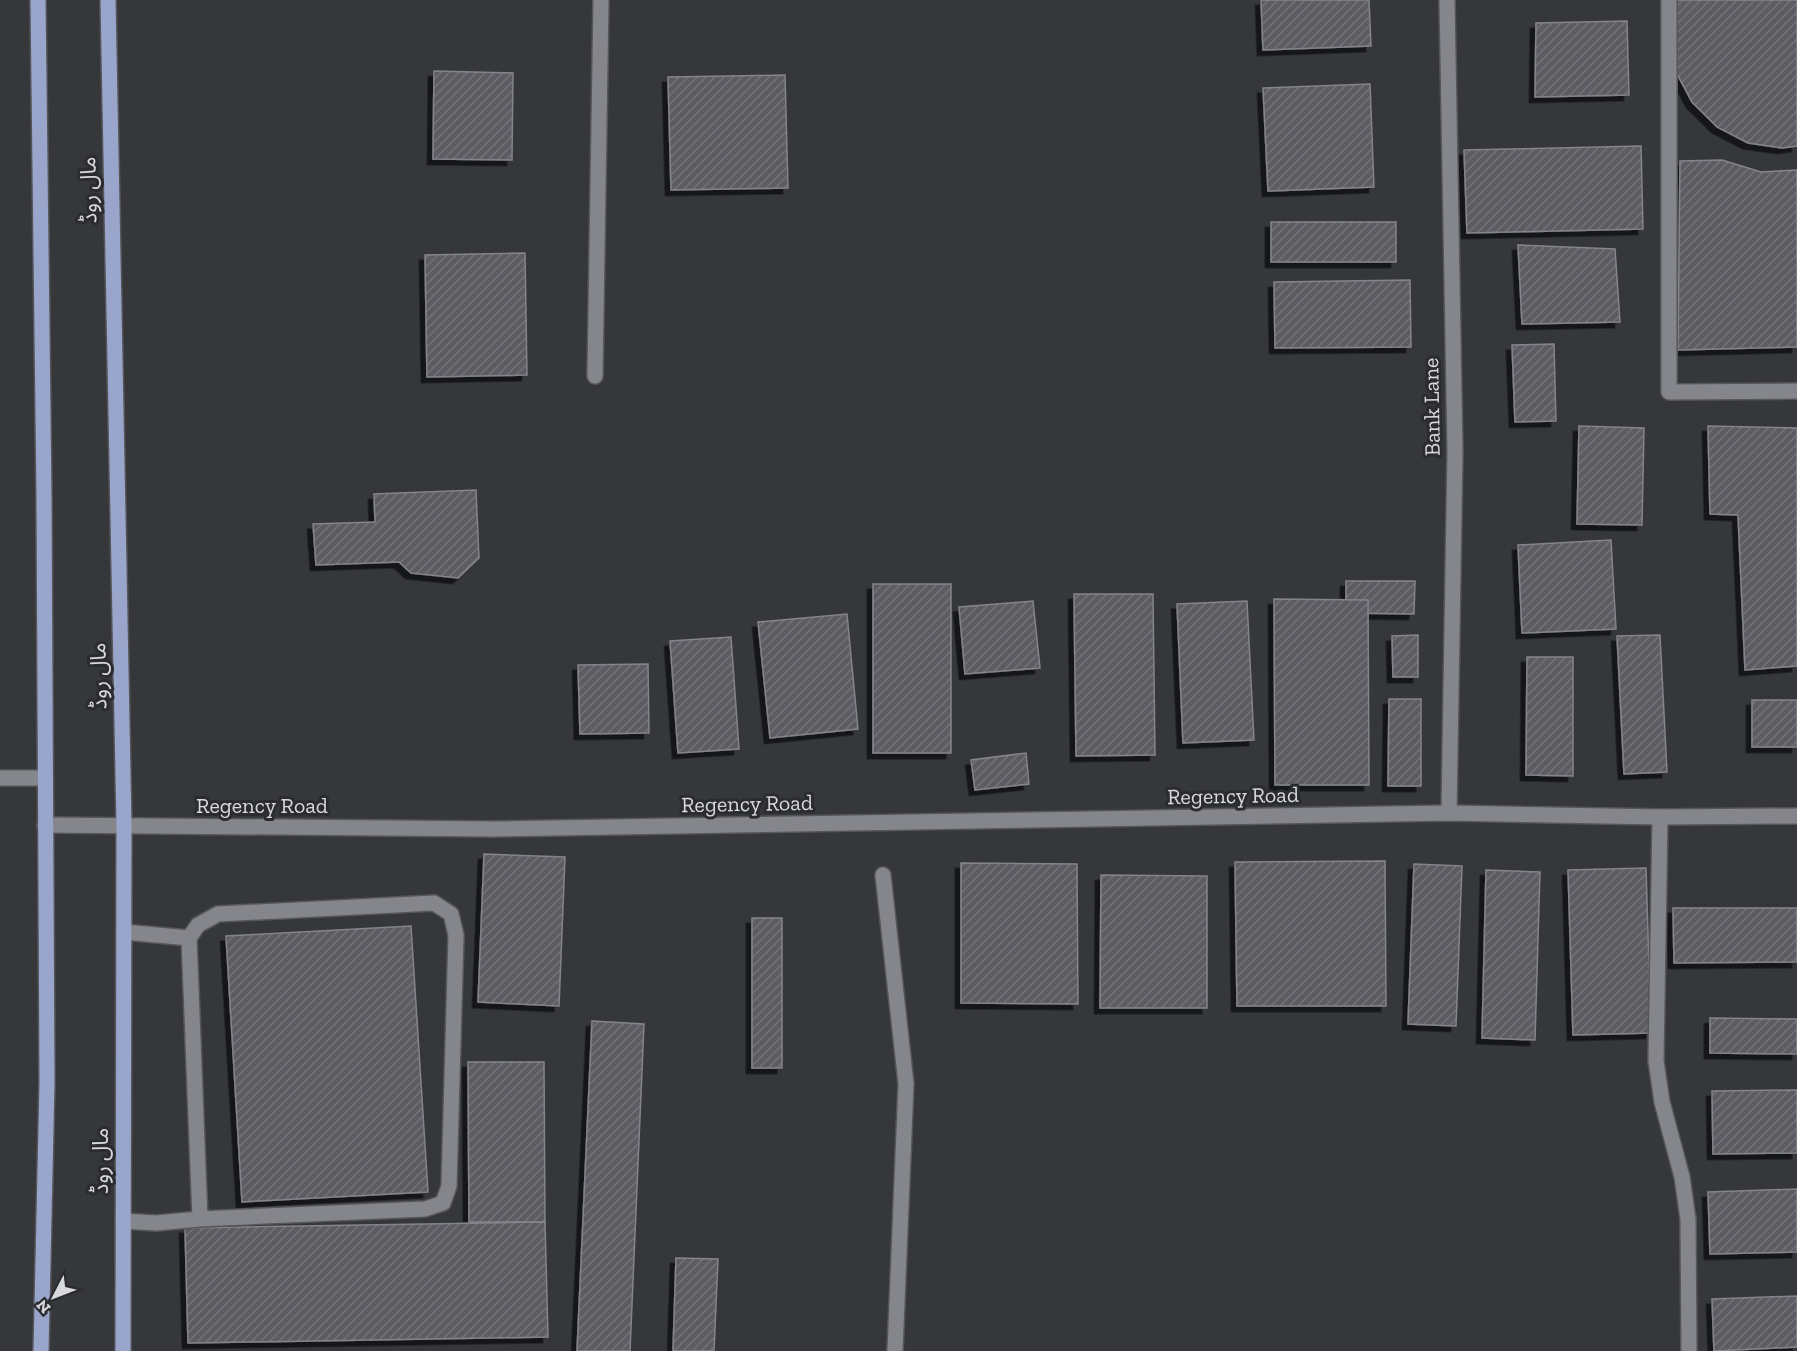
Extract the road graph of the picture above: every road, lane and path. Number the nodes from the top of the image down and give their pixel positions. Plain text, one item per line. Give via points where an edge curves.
1 (38, 0) edge
2 (108, 0) edge
3 (601, 0) edge
4 (1447, 0) edge
5 (1669, 0) edge
6 (595, 376) dead end
7 (1797, 391) edge
8 (0, 778) edge
9 (45, 778) junction
10 (1449, 813) junction
11 (1797, 816) edge
12 (1659, 817) junction
13 (45, 825) junction
14 (124, 826) junction
15 (883, 874) dead end
16 (124, 932) junction
17 (189, 938) junction
18 (200, 1219) junction
19 (123, 1221) junction
20 (41, 1351) edge
21 (123, 1351) edge
22 (895, 1351) edge
23 (1689, 1351) edge

1 - 9 main road
2 - 14 main road, مال روڈ
3 - 6 street
4 - 10 street, Bank Lane via 1455,451
5 - 7 street via 1669,393
8 - 9 street
9 - 13 main road
10 - 12 street, Regency Road
10 - 14 street, Regency Road via 492,829
11 - 12 street, Regency Road
12 - 23 street via 1656,1061 1688,1219
13 - 14 street, Regency Road
13 - 20 main road via 47,1082
14 - 16 main road, مال روڈ
15 - 22 street via 906,1084
16 - 17 street
16 - 19 main road, مال روڈ
17 - 18 street
17 - 18 street via 198,925 218,914 434,903 451,914 456,935 449,1186 443,1203 425,1209
18 - 19 street
19 - 21 main road, مال روڈ

